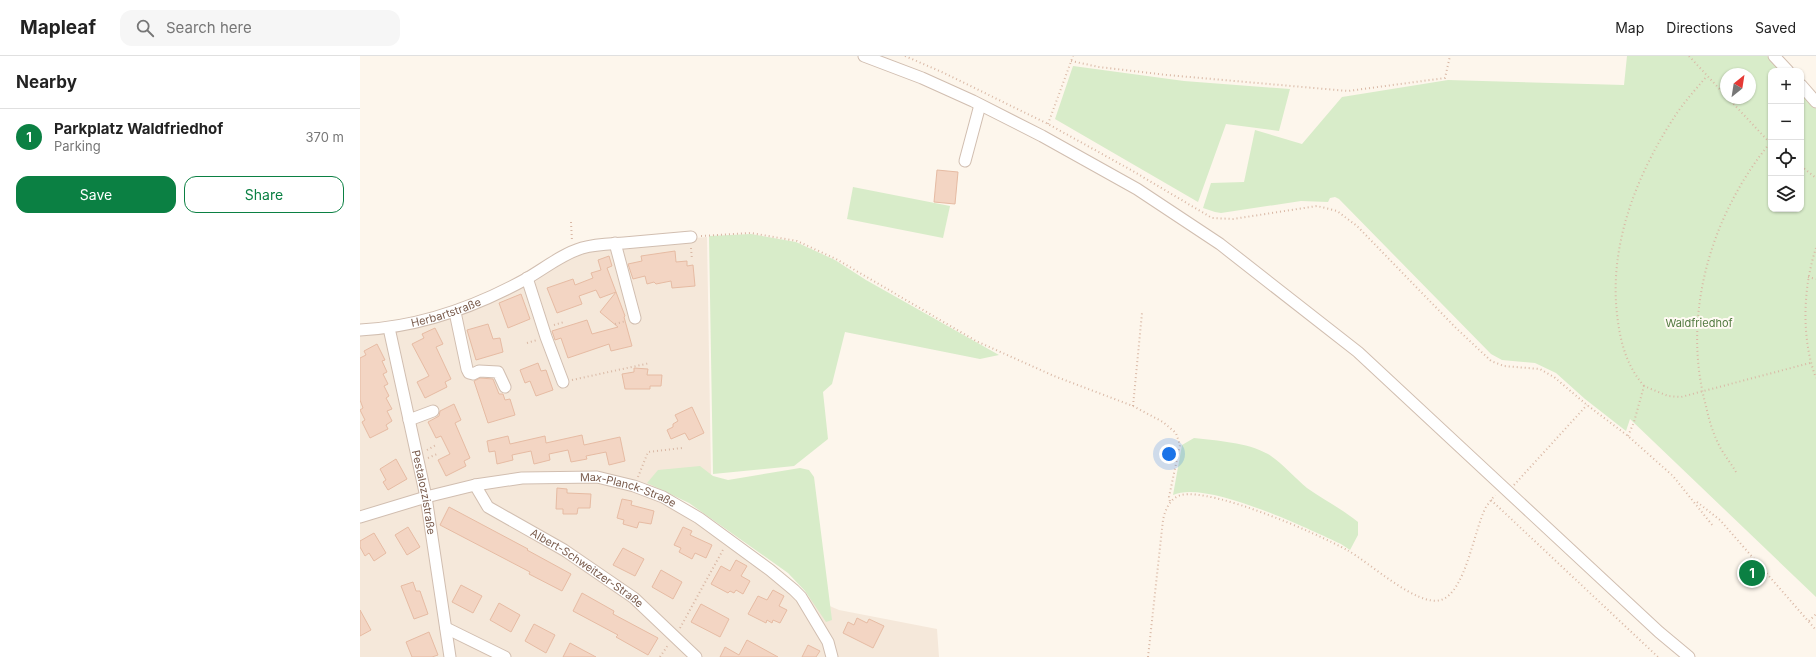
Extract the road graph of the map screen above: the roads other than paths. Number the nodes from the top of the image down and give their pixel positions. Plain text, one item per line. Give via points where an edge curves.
1 (864, 56) edge
2 (1774, 56) edge
3 (1785, 68) edge
4 (1804, 88) edge
5 (1816, 102) edge
6 (980, 105) junction
7 (965, 161) dead end
8 (691, 237) road end
9 (615, 243) junction
10 (527, 278) junction
11 (455, 312) junction
12 (635, 318) dead end
13 (389, 328) junction
14 (360, 330) edge
15 (563, 382) road end
16 (505, 387) dead end
17 (432, 411) dead end
18 (409, 420) junction
19 (475, 485) junction
20 (426, 496) junction
21 (360, 517) edge
22 (446, 628) junction
23 (450, 657) edge
24 (505, 657) edge
25 (696, 657) edge
26 (832, 657) edge
27 (1689, 657) edge

1 - 6 street via 922,78
2 - 3 street
4 - 5 street
6 - 7 street
6 - 27 street via 1042,136 1136,189 1220,244 1358,352
8 - 9 street, Herbartstraße
9 - 10 street, Herbartstraße via 582,248 561,257
9 - 12 street
10 - 11 street, Herbartstraße via 486,300
10 - 15 street
11 - 13 street, Herbartstraße
11 - 16 street via 469,373 498,372
13 - 14 street, Herbartstraße
13 - 18 street, Pestalozzistraße
17 - 18 street
18 - 20 street, Pestalozzistraße
19 - 20 street, Max-Planck-Straße
19 - 25 street, Albert-Schweitzer-Straße via 488,507 564,550 634,598
19 - 26 street, Max-Planck-Straße via 522,478 597,477 634,486 663,497 699,518 770,570 801,597 828,642
20 - 21 street, Max-Planck-Straße
20 - 22 street, Pestalozzistraße
22 - 23 street, Pestalozzistraße
22 - 24 street

